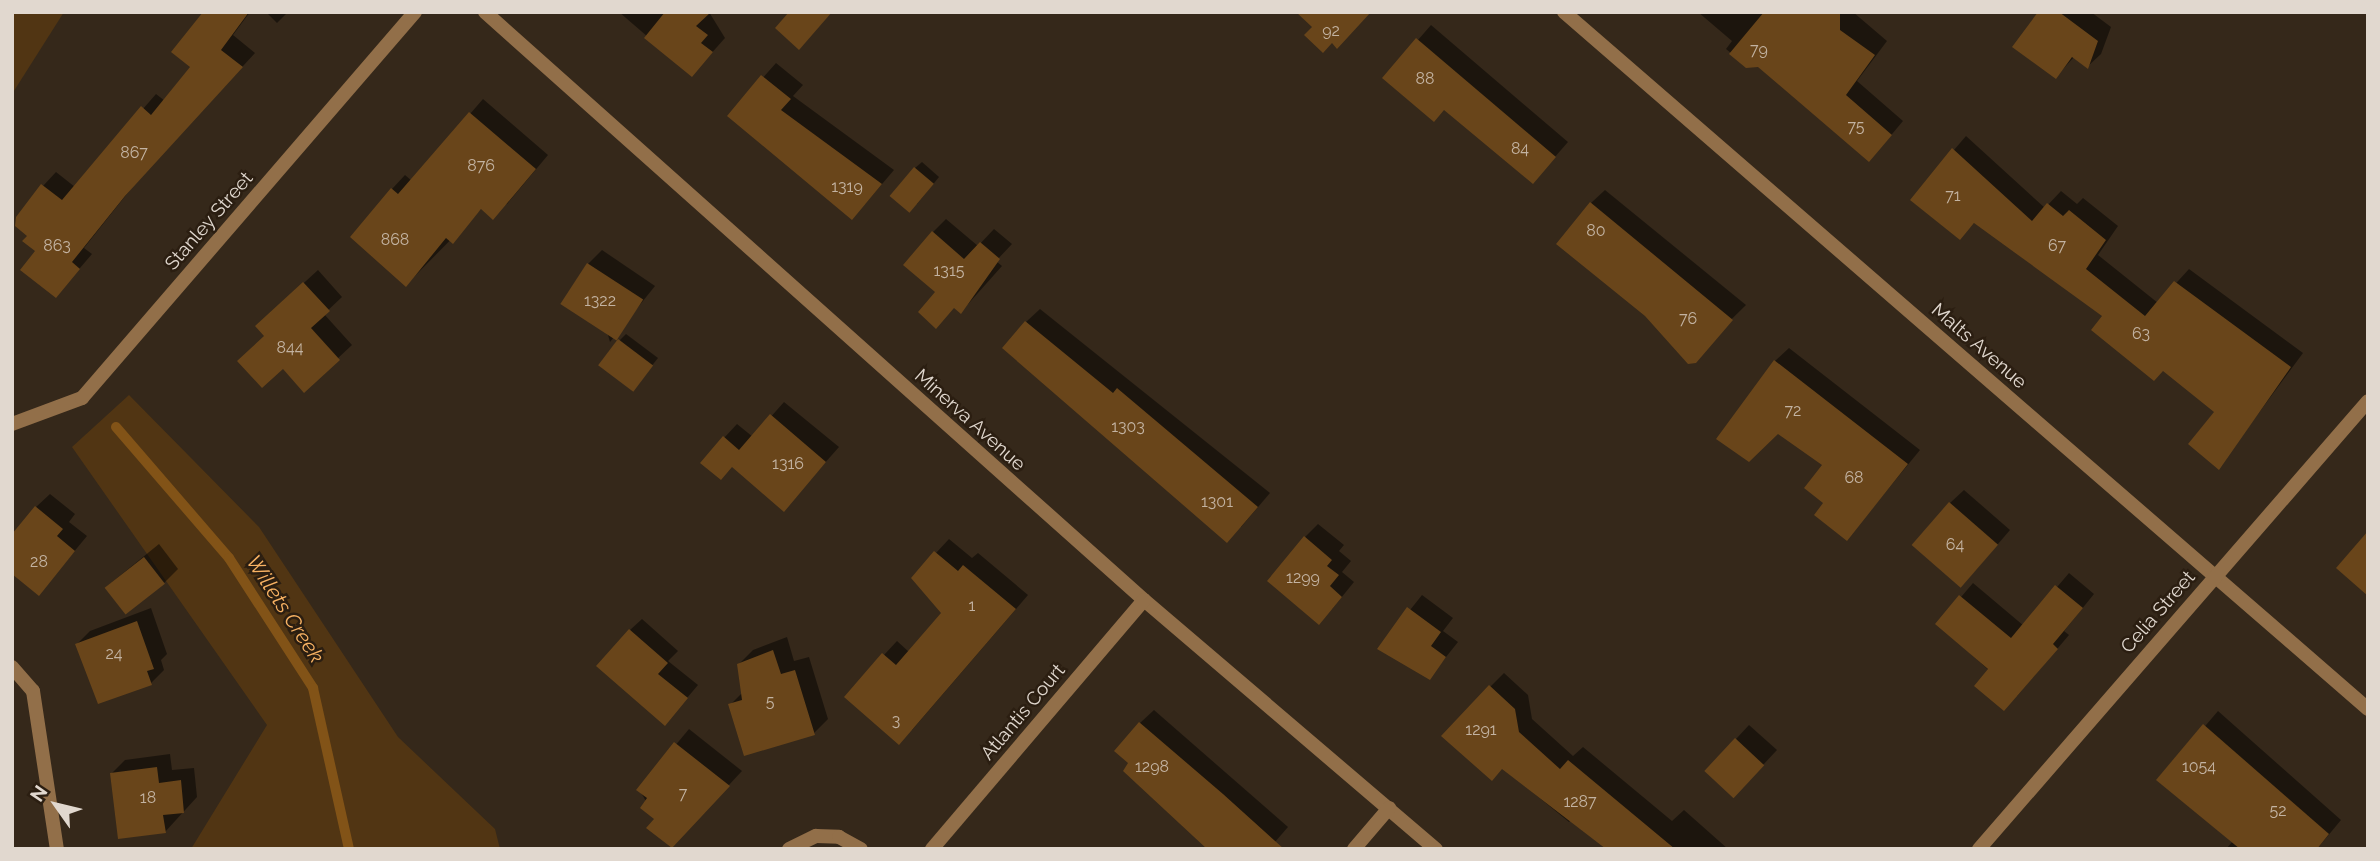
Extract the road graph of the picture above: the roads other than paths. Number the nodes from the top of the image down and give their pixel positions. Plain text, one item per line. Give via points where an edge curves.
1 (415, 12) edge
2 (485, 12) edge
3 (1564, 12) edge
4 (2368, 401) edge
5 (12, 424) edge
6 (2215, 576) junction
7 (1144, 600) junction
8 (12, 667) edge
9 (2368, 709) edge
10 (1389, 808) junction
11 (57, 849) edge
12 (789, 849) edge
13 (861, 849) edge
14 (932, 849) edge
15 (1354, 849) edge
16 (1436, 849) edge
17 (1979, 849) edge

1 - 5 street, Stanley Street via 82,398
2 - 7 street, Minerva Avenue
3 - 6 street, Malts Avenue
4 - 6 street, Celia Street
6 - 9 street, Malts Avenue
6 - 17 street, Celia Street
7 - 10 street, Minerva Avenue
7 - 14 street, Atlantis Court
8 - 11 street via 33,691
10 - 15 street
10 - 16 street, Minerva Avenue
12 - 13 street via 816,836 839,837

